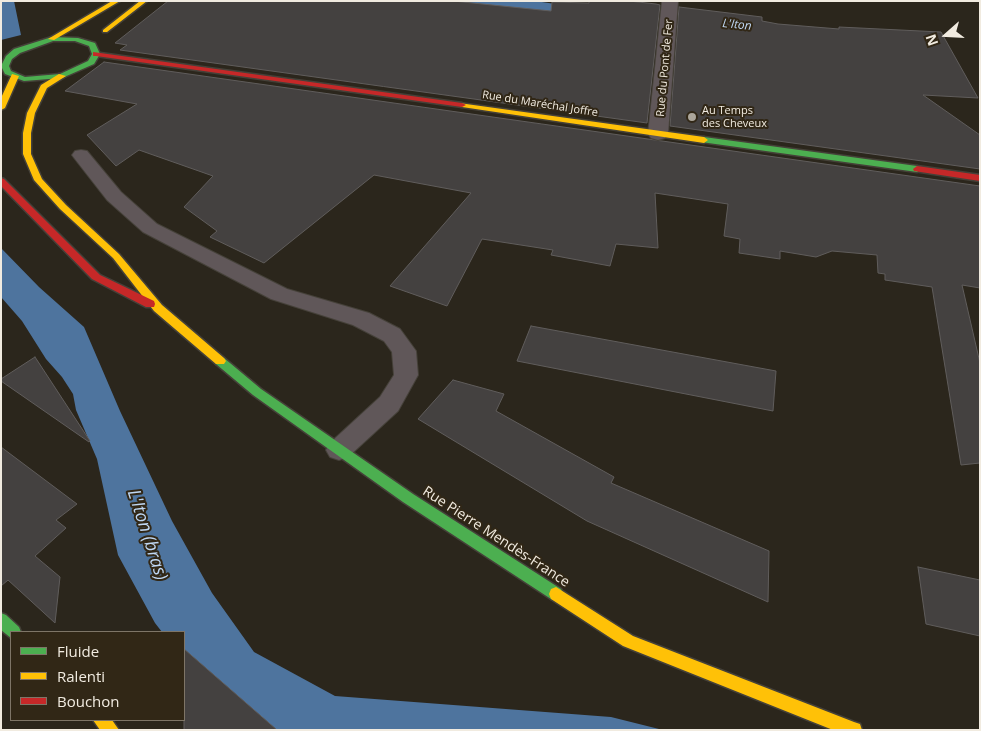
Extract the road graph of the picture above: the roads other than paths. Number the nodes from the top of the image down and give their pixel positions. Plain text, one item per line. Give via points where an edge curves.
1 (117, 1) edge
2 (144, 1) edge
3 (669, 14) edge
4 (52, 40) junction
5 (94, 49) junction
6 (18, 51) junction
7 (1, 54) edge
8 (8, 73) edge
9 (62, 76) junction
10 (1, 108) edge
11 (658, 134) junction
12 (81, 155) dead end
13 (980, 178) edge
14 (1, 181) edge
15 (158, 308) junction
16 (339, 450) junction
17 (1, 620) edge
18 (13, 631) edge
19 (854, 730) edge

1 - 4 main road
2 - 5 main road via 110,26
3 - 11 street, Rue du Pont de Fer
4 - 5 main road, Rue du Maréchal Joffre via 76,39
4 - 6 main road
5 - 9 main road via 91,62
5 - 11 main road, Rue du Maréchal Joffre
6 - 7 main road
6 - 8 main road via 5,66
8 - 9 main road via 36,79
8 - 10 main road
9 - 15 main road, Rue Pierre Mendès-France via 44,87 31,113 27,154 38,180 116,256
11 - 13 main road, Rue du Maréchal Joffre
12 - 16 lane via 114,196 150,228 279,294 361,319 392,335 404,351 406,375 389,404
14 - 15 main road, Rue Pierre Mendès-France via 96,278
15 - 16 main road, Rue Pierre Mendès-France via 257,392
16 - 19 main road, Rue Pierre Mendès-France via 628,641
17 - 18 main road

